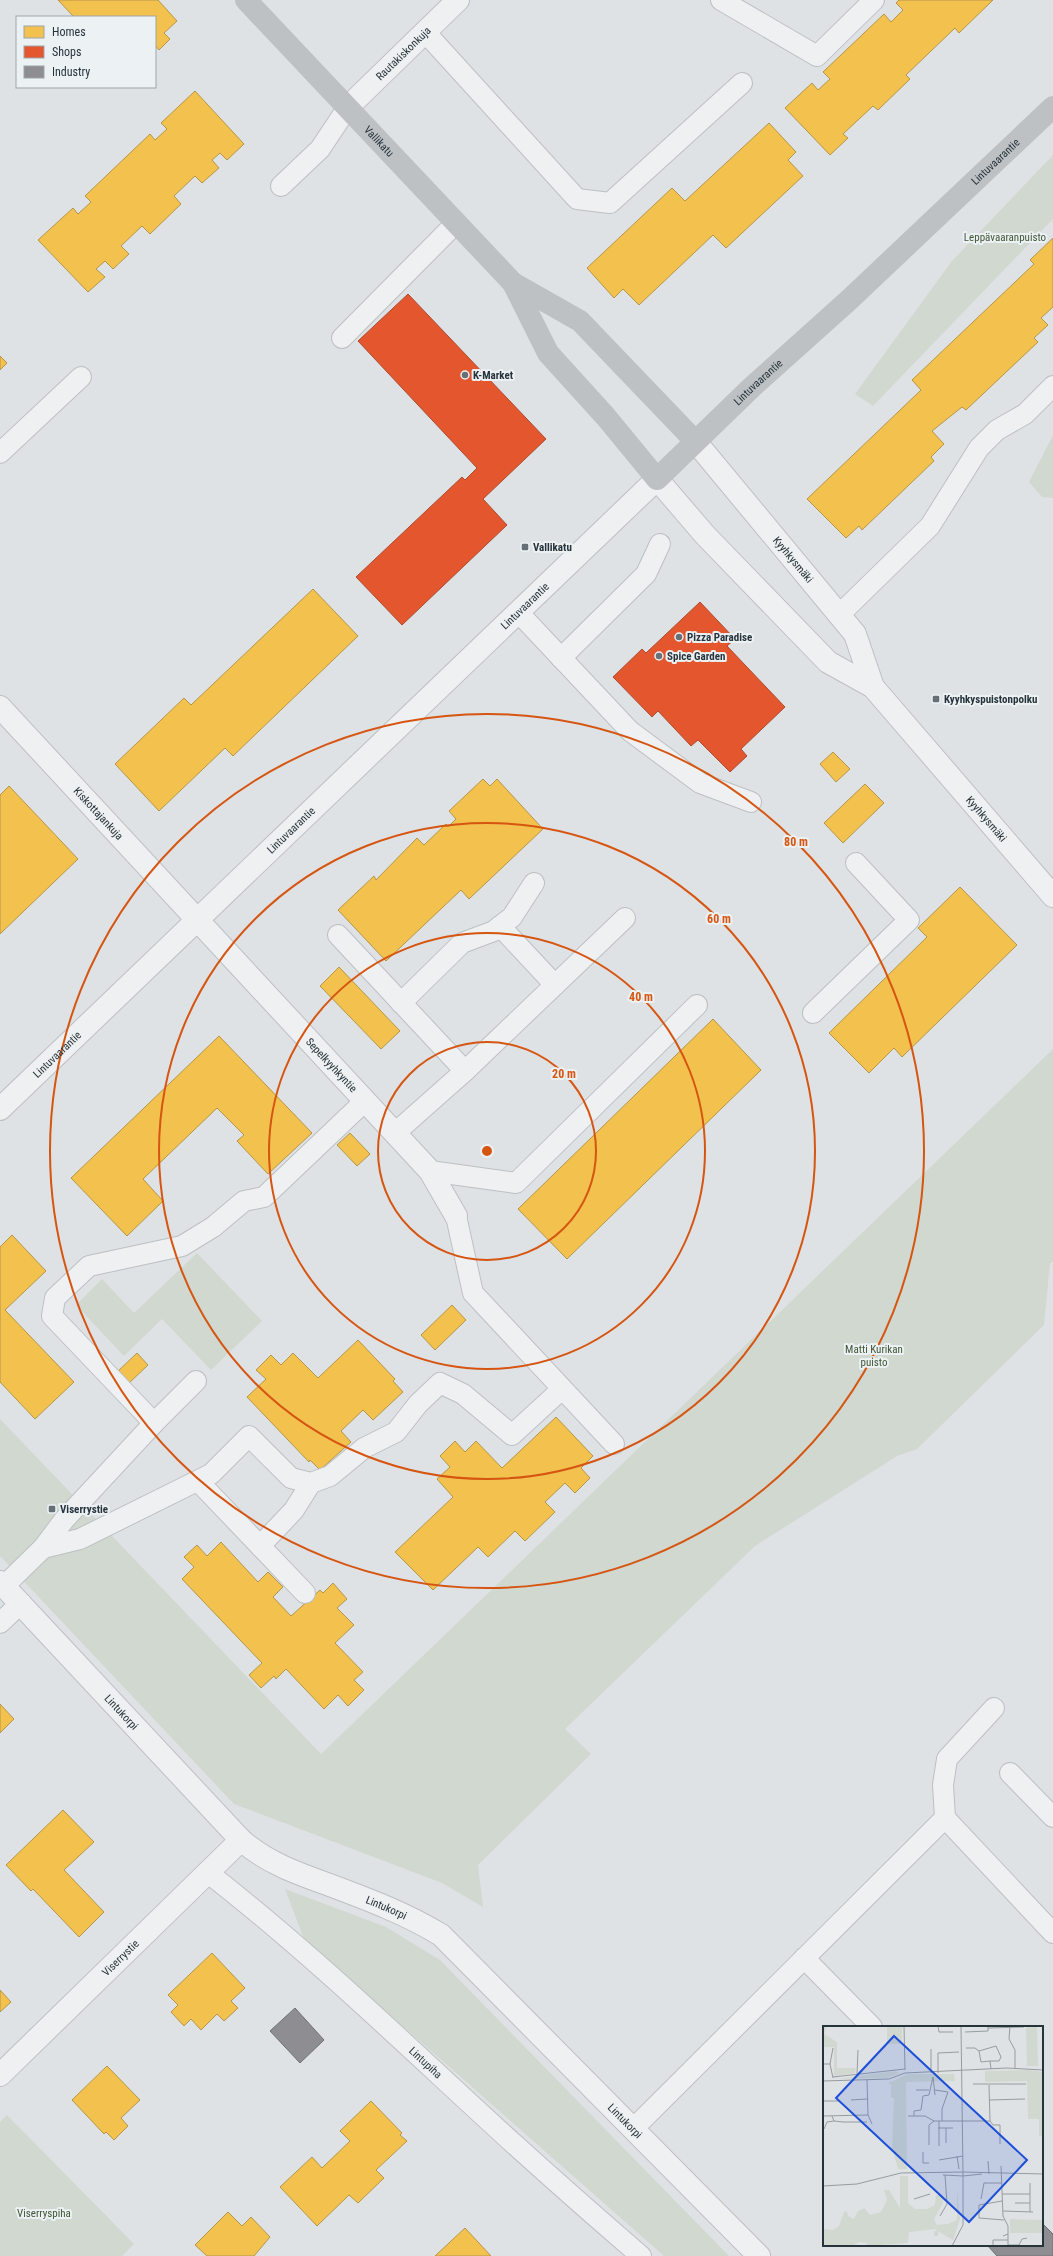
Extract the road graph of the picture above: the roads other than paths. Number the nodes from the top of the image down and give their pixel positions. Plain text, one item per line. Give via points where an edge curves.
1 (246, 0) edge
2 (458, 0) edge
3 (721, 0) edge
4 (874, 0) edge
5 (425, 32) junction
6 (742, 83) dead end
7 (348, 107) junction
8 (1053, 107) edge
9 (281, 186) dead end
10 (456, 223) junction
11 (513, 283) junction
12 (342, 338) dead end
13 (81, 377) dead end
14 (1053, 386) edge
15 (695, 441) junction
16 (0, 453) edge
17 (657, 479) junction
18 (660, 544) dead end
19 (518, 612) junction
20 (839, 615) junction
21 (561, 658) junction
22 (873, 687) junction
23 (0, 707) edge
24 (750, 802) dead end
25 (856, 863) dead end
26 (534, 883) dead end
27 (1053, 896) edge
28 (625, 918) dead end
29 (198, 920) junction
30 (500, 926) junction
31 (338, 935) dead end
32 (555, 985) junction
33 (401, 1002) junction
34 (697, 1005) dead end
35 (813, 1013) dead end
36 (465, 1071) junction
37 (365, 1101) junction
38 (0, 1109) edge
39 (395, 1133) junction
40 (430, 1171) junction
41 (456, 1216) joint
42 (196, 1381) dead end
43 (562, 1389) junction
44 (154, 1423) junction
45 (614, 1444) dead end
46 (198, 1481) junction
47 (311, 1483) junction
48 (260, 1546) junction
49 (43, 1548) junction
50 (2, 1584) edge
51 (305, 1593) dead end
52 (20, 1603) junction
53 (0, 1623) edge
54 (994, 1708) dead end
55 (1010, 1773) dead end
56 (1053, 1817) edge
57 (945, 1818) junction
58 (241, 1840) junction
59 (207, 1872) junction
60 (1053, 1932) edge
61 (804, 1958) junction
62 (871, 2026) edge
63 (0, 2075) edge
64 (634, 2128) junction
65 (641, 2256) edge
66 (759, 2256) edge

1 - 7 main road, Vallikatu
2 - 5 street, Rautakiskonkuja
3 - 4 lane via 817,56
5 - 6 lane via 576,198 610,204
5 - 7 street, Rautakiskonkuja
7 - 9 lane via 320,150
7 - 10 main road, Vallikatu
8 - 15 main road, Lintuvaarantie
10 - 11 main road, Vallikatu
10 - 12 lane
11 - 15 main road, Vallikatu via 580,321
11 - 17 main road, Vallikatu via 548,353
13 - 16 lane
14 - 20 lane via 1025,414 996,430 979,448 930,526
15 - 17 main road, Lintuvaarantie
15 - 20 street, Kyyhkysmäki
17 - 19 street, Lintuvaarantie
17 - 22 street, Kyyhkysmäki via 705,535 828,662
18 - 21 lane via 646,574
19 - 21 lane
19 - 29 street, Lintuvaarantie
20 - 22 street, Kyyhkysmäki via 855,634
21 - 24 lane via 630,731 700,783
22 - 27 street, Kyyhkysmäki
23 - 29 street, Kiskottajankuja
25 - 35 lane via 910,920
26 - 30 lane via 512,917
28 - 32 lane
29 - 37 street, Sepelkyyhkyntie
29 - 38 street, Lintuvaarantie
30 - 32 lane
30 - 33 lane via 494,931 462,943
31 - 33 lane
32 - 36 lane
33 - 36 lane
34 - 40 lane via 516,1183
36 - 39 lane
37 - 39 street, Sepelkyyhkyntie
37 - 44 lane via 264,1197 244,1200 214,1227 182,1246 89,1266 55,1298 52,1316
39 - 40 street, Sepelkyyhkyntie
40 - 41 street, Sepelkyyhkyntie
41 - 43 lane via 473,1293
42 - 44 lane
43 - 45 lane
43 - 47 lane via 512,1435 463,1394 440,1383 418,1404 396,1432 364,1448 330,1476
44 - 49 lane via 64,1520
46 - 47 lane via 211,1474 249,1436 291,1478
46 - 48 lane
46 - 49 lane via 80,1539
47 - 48 lane via 294,1510
48 - 51 lane
49 - 50 lane
50 - 52 street, Lintukorpi
52 - 53 lane
52 - 58 street, Lintukorpi
54 - 57 lane via 947,1759 943,1785
55 - 56 lane
57 - 60 lane
57 - 61 lane
58 - 59 street, Viserrystie
58 - 64 street, Lintukorpi via 254,1851 284,1868 395,1910 441,1935
59 - 63 street, Viserrystie
59 - 65 lane, Lintupiha via 264,1916
61 - 62 lane
61 - 64 lane
64 - 66 street, Lintukorpi

